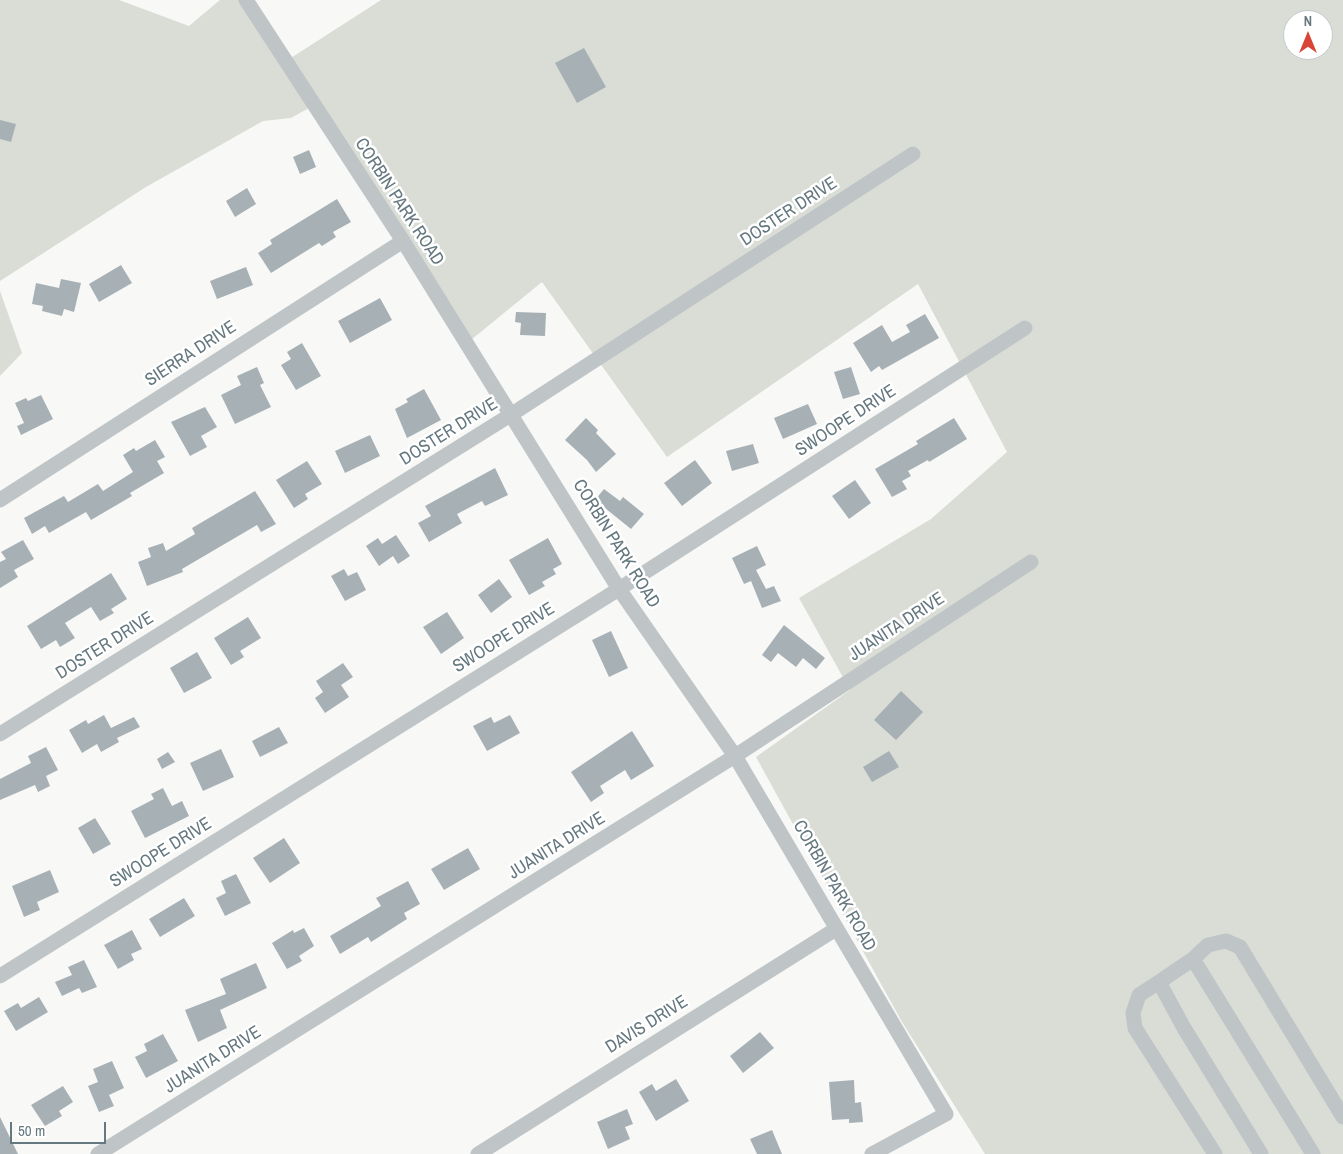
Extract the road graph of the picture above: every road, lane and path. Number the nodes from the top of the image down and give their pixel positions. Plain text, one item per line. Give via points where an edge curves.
1 (246, 0) edge
2 (913, 154) dead end
3 (403, 241) junction
4 (1025, 328) dead end
5 (512, 414) junction
6 (0, 500) edge
7 (1031, 562) dead end
8 (620, 589) junction
9 (0, 734) edge
10 (735, 756) junction
11 (836, 928) junction
12 (1193, 958) junction
13 (0, 976) edge
14 (1159, 982) junction
15 (1343, 1117) edge
16 (98, 1154) edge
17 (478, 1154) edge
18 (872, 1154) edge
19 (1215, 1154) edge
20 (1261, 1154) edge
21 (1313, 1154) edge

1 - 3 street, CORBIN PARK ROAD
2 - 5 street, DOSTER DRIVE
3 - 5 street, CORBIN PARK ROAD
3 - 6 street, SIERRA DRIVE
4 - 8 street, SWOOPE DRIVE
5 - 8 street, CORBIN PARK ROAD
5 - 9 street, DOSTER DRIVE
7 - 10 street, JUANITA DRIVE
8 - 10 street, CORBIN PARK ROAD
8 - 13 street, SWOOPE DRIVE
10 - 11 street, CORBIN PARK ROAD
10 - 16 street, JUANITA DRIVE
11 - 17 street, DAVIS DRIVE
11 - 18 street, CORBIN PARK ROAD via 946,1114
12 - 14 street
12 - 15 street via 1208,945 1226,941 1240,947
12 - 21 street
14 - 19 street via 1139,995 1133,1013 1135,1028
14 - 20 street

